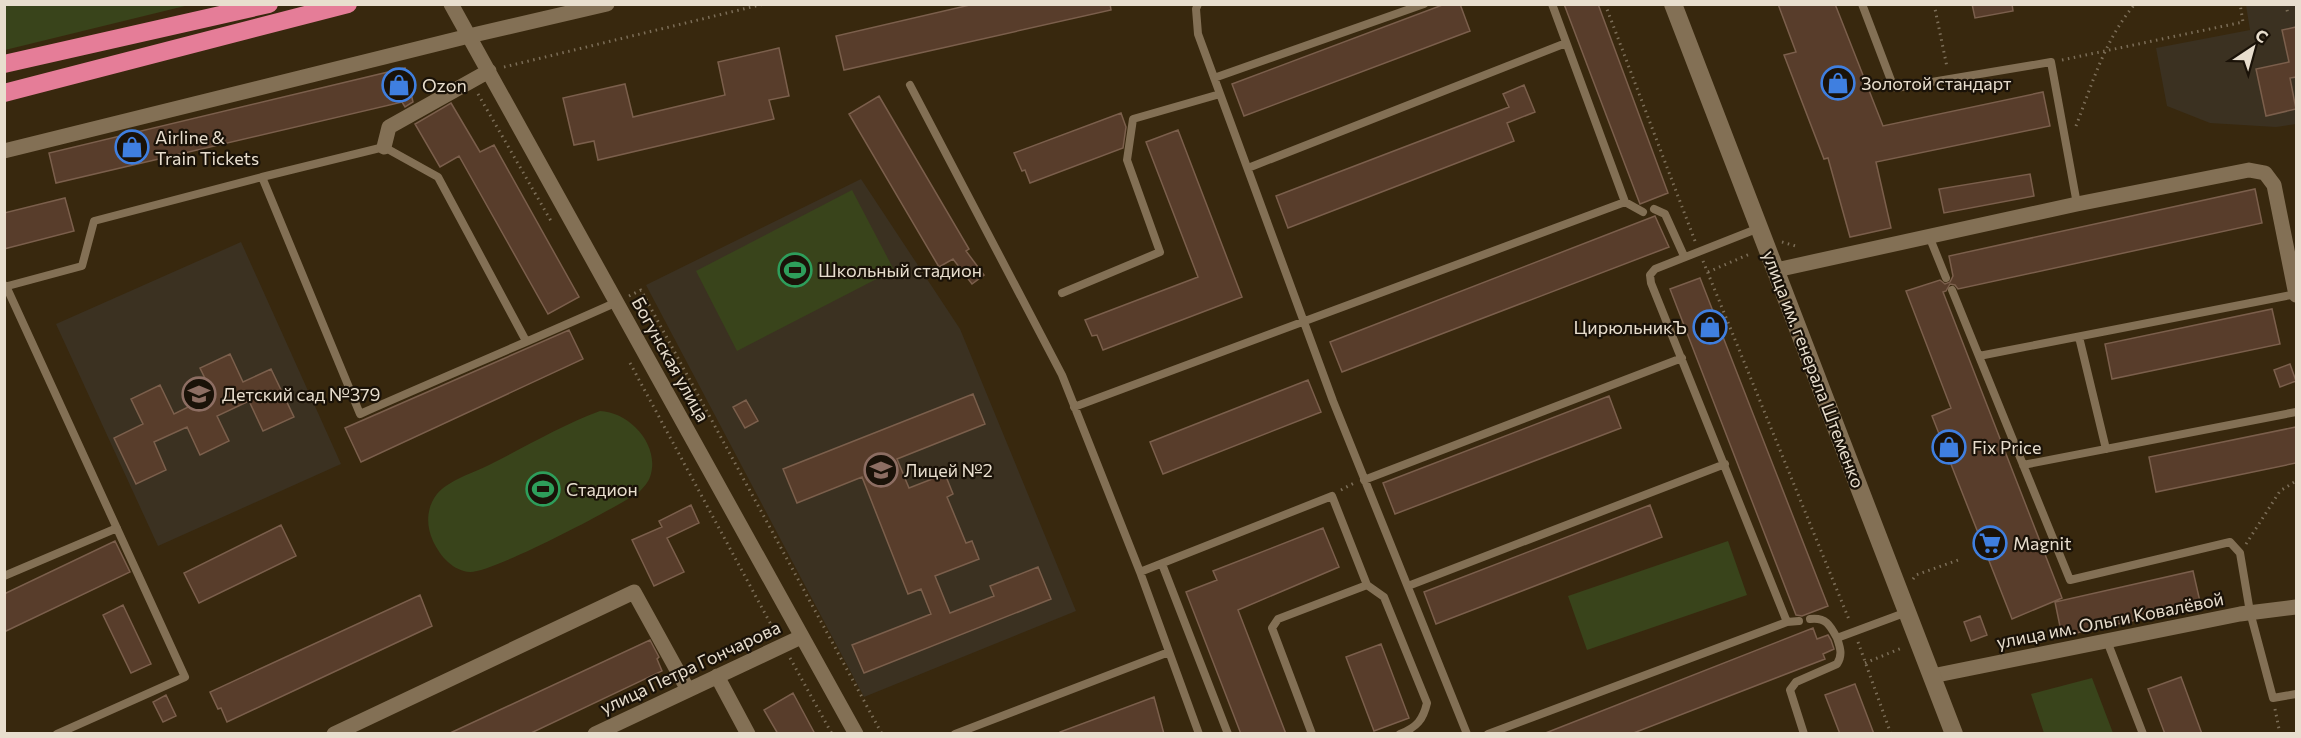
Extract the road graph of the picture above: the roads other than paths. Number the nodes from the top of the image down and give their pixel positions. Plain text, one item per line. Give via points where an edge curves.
1 (269, 4) edge
2 (348, 4) edge
3 (451, 4) edge
4 (607, 4) edge
5 (1198, 4) edge
6 (1424, 4) edge
7 (1552, 4) edge
8 (1673, 4) edge
9 (1862, 4) edge
10 (469, 36) junction
11 (1566, 43) junction
12 (4, 64) edge
13 (489, 71) junction
14 (1214, 78) junction
15 (909, 85) dead end
16 (4, 93) edge
17 (1220, 94) junction
18 (384, 147) junction
19 (4, 151) edge
20 (1248, 168) junction
21 (262, 177) junction
22 (1625, 202) junction
23 (2077, 204) junction
24 (1654, 209) dead end
25 (1643, 212) dead end
26 (1759, 228) junction
27 (1929, 236) junction
28 (1684, 256) junction
29 (1776, 270) junction
30 (1946, 278) dead end
31 (5, 287) edge
32 (1952, 290) dead end
33 (1062, 293) dead end
34 (2296, 294) edge
35 (617, 302) junction
36 (1304, 322) junction
37 (2079, 336) junction
38 (526, 341) junction
39 (1978, 356) junction
40 (1682, 358) junction
41 (1074, 407) junction
42 (2296, 412) edge
43 (2106, 449) junction
44 (1725, 464) junction
45 (2023, 465) junction
46 (1364, 480) junction
47 (117, 528) junction
48 (1162, 564) junction
49 (1140, 573) junction
50 (4, 576) edge
51 (1367, 585) junction
52 (1408, 586) junction
53 (2296, 606) edge
54 (1908, 612) junction
55 (2250, 612) junction
56 (1810, 619) dead end
57 (1798, 621) dead end
58 (1787, 622) junction
59 (801, 637) junction
60 (1837, 638) junction
61 (2107, 641) junction
62 (1169, 652) junction
63 (717, 676) junction
64 (1932, 676) junction
65 (688, 690) junction
66 (2296, 694) edge
67 (57, 734) edge
68 (334, 734) edge
69 (595, 734) edge
70 (748, 734) edge
71 (856, 734) edge
72 (955, 734) edge
73 (1199, 734) edge
74 (1227, 734) edge
75 (1312, 734) edge
76 (1400, 734) edge
77 (1467, 734) edge
78 (1488, 734) edge
79 (1804, 734) edge
80 (1954, 734) edge
81 (2143, 734) edge

1 - 12 highway
2 - 16 highway
3 - 10 street, Богунская улица
4 - 10 street
5 - 14 lane via 1198,34
6 - 14 lane
7 - 11 lane
8 - 26 street, улица им. генерала Штеменко
9 - 23 lane via 1896,88 2052,62
10 - 13 street, Богунская улица
10 - 19 street
11 - 20 lane
11 - 22 lane
13 - 18 street via 389,127
13 - 35 street, Богунская улица
14 - 17 lane
15 - 41 lane via 1062,375
17 - 20 lane
17 - 33 lane via 1133,119 1127,160 1160,252
18 - 21 lane
18 - 38 lane via 438,177
20 - 36 lane
21 - 31 lane via 94,221 82,266
21 - 38 lane via 360,414
22 - 25 lane
22 - 36 lane
23 - 27 street
23 - 34 street via 2249,170 2265,173 2274,185
24 - 28 lane via 1665,213
26 - 28 lane
26 - 29 street, улица им. генерала Штеменко
27 - 29 street
27 - 30 lane
28 - 40 lane via 1650,275
29 - 54 street, улица им. генерала Штеменко
31 - 47 lane
32 - 39 lane
34 - 37 lane
35 - 38 lane
35 - 59 street, Богунская улица
36 - 41 lane
36 - 46 lane
37 - 39 lane
37 - 43 lane
39 - 45 lane
40 - 44 lane
40 - 46 lane
41 - 49 lane
42 - 43 lane
43 - 45 lane
44 - 52 lane
44 - 58 lane
45 - 55 lane via 2070,580 2230,542 2240,553
46 - 52 lane
47 - 50 lane
47 - 67 lane via 185,677
48 - 49 lane
48 - 51 lane via 1332,496
48 - 74 lane
49 - 62 lane
51 - 75 lane via 1278,619 1272,628
51 - 76 lane via 1384,597 1427,703 1424,717
52 - 77 lane
53 - 55 street, улица им. Ольги Ковалёвой
54 - 60 lane
54 - 64 street, улица им. генерала Штеменко
55 - 61 street, улица им. Ольги Ковалёвой
55 - 66 lane via 2273,698
56 - 60 lane via 1830,624
57 - 58 lane
58 - 78 lane
59 - 63 street, улица Петра Гончарова
59 - 71 street, Богунская улица
60 - 79 lane via 1841,650 1837,664 1796,682 1790,690
61 - 64 street, улица им. Ольги Ковалёвой
61 - 81 lane
62 - 72 lane
62 - 73 lane
63 - 65 street, улица Петра Гончарова
63 - 70 street
64 - 80 street, улица им. генерала Штеменко
65 - 68 street via 634,592
65 - 69 street, улица Петра Гончарова

